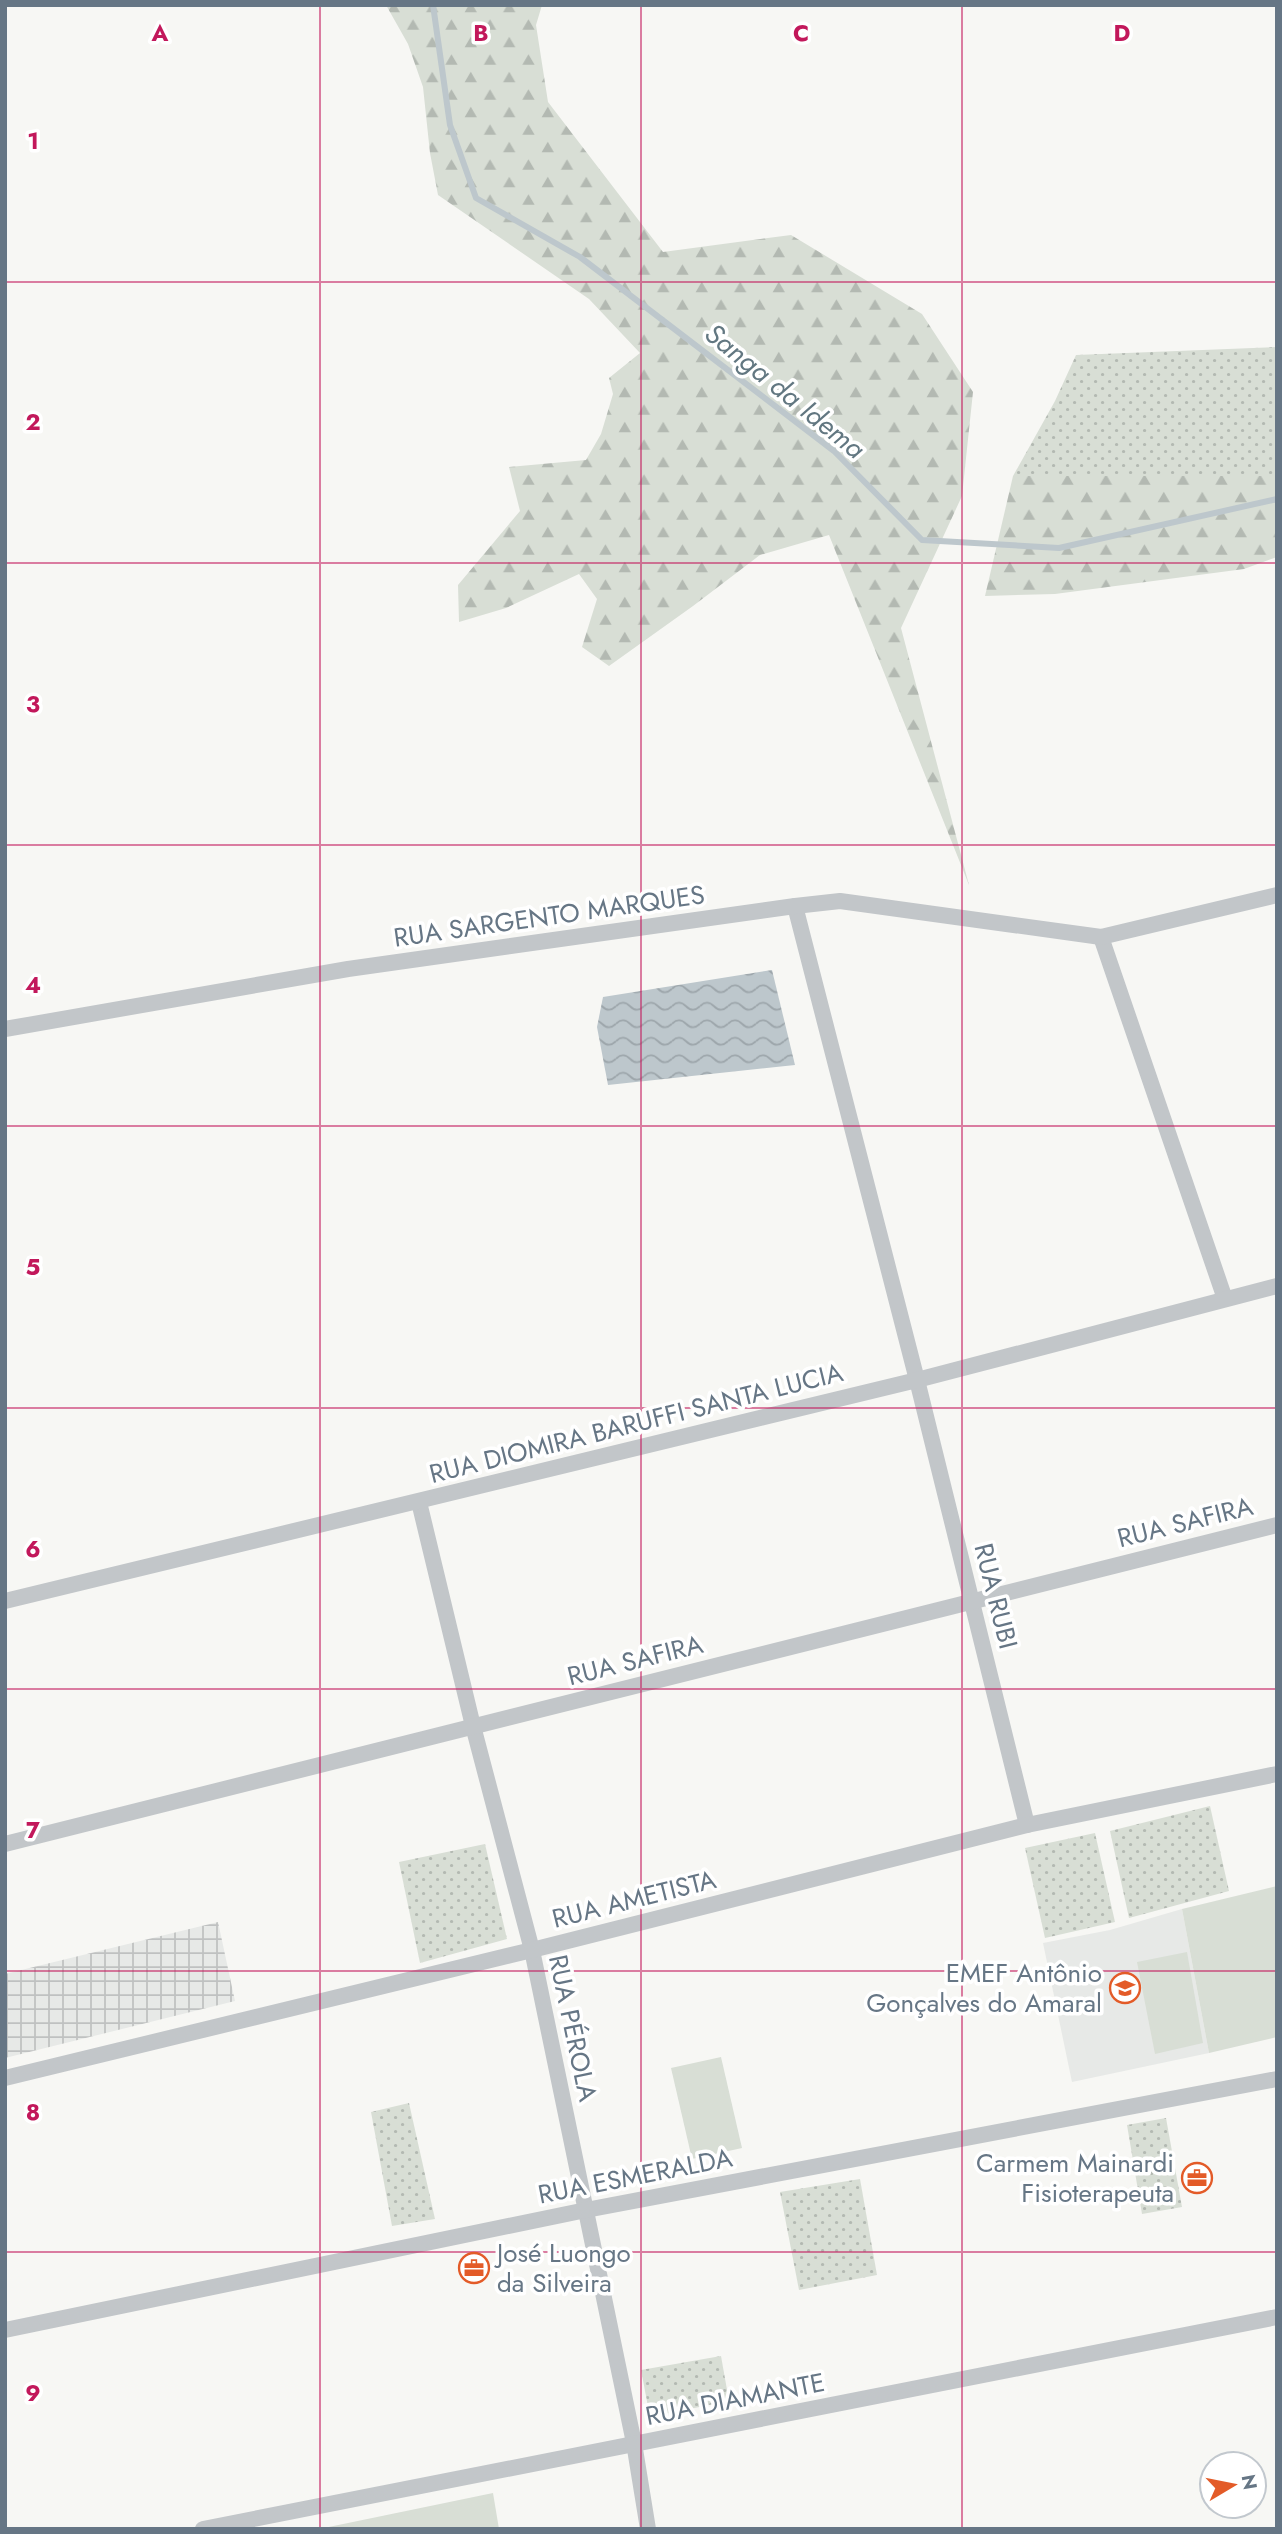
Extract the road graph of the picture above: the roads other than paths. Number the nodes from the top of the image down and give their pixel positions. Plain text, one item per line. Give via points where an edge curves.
1 (1277, 895) edge
2 (795, 906) junction
3 (1101, 937) junction
4 (5, 1029) edge
5 (1277, 1286) edge
6 (1225, 1299) junction
7 (917, 1380) junction
8 (419, 1502) junction
9 (1277, 1525) edge
10 (5, 1601) edge
11 (973, 1601) junction
12 (473, 1726) junction
13 (1277, 1774) edge
14 (1027, 1825) junction
15 (5, 1844) edge
16 (532, 1950) junction
17 (5, 2078) edge
18 (1277, 2079) edge
19 (586, 2210) junction
20 (1277, 2317) edge
21 (5, 2330) edge
22 (634, 2443) junction
23 (203, 2529) edge
24 (648, 2529) edge

1 - 3 street
2 - 3 street, RUA SARGENTO MARQUES via 840,901
2 - 4 street, RUA SARGENTO MARQUES via 348,969
2 - 7 street, RUA RUBI
3 - 6 street
5 - 6 street, RUA DIOMIRA BARUFFI SANTA LUCIA
6 - 7 street, RUA DIOMIRA BARUFFI SANTA LUCIA
7 - 8 street, RUA DIOMIRA BARUFFI SANTA LUCIA
7 - 11 street, RUA RUBI
8 - 10 street, RUA DIOMIRA BARUFFI SANTA LUCIA
8 - 12 street, RUA PÉROLA
9 - 11 street, RUA SAFIRA
11 - 12 street, RUA SAFIRA
11 - 14 street, RUA RUBI
12 - 15 street, RUA SAFIRA
12 - 16 street, RUA PÉROLA
13 - 14 street, RUA AMETISTA
14 - 16 street, RUA AMETISTA
16 - 17 street, RUA AMETISTA
16 - 19 street, RUA PÉROLA
18 - 19 street, RUA ESMERALDA
19 - 21 street, RUA ESMERALDA
19 - 22 street, RUA PÉROLA
20 - 22 street, RUA DIAMANTE
22 - 23 street, RUA DIAMANTE
22 - 24 street, RUA PÉROLA

